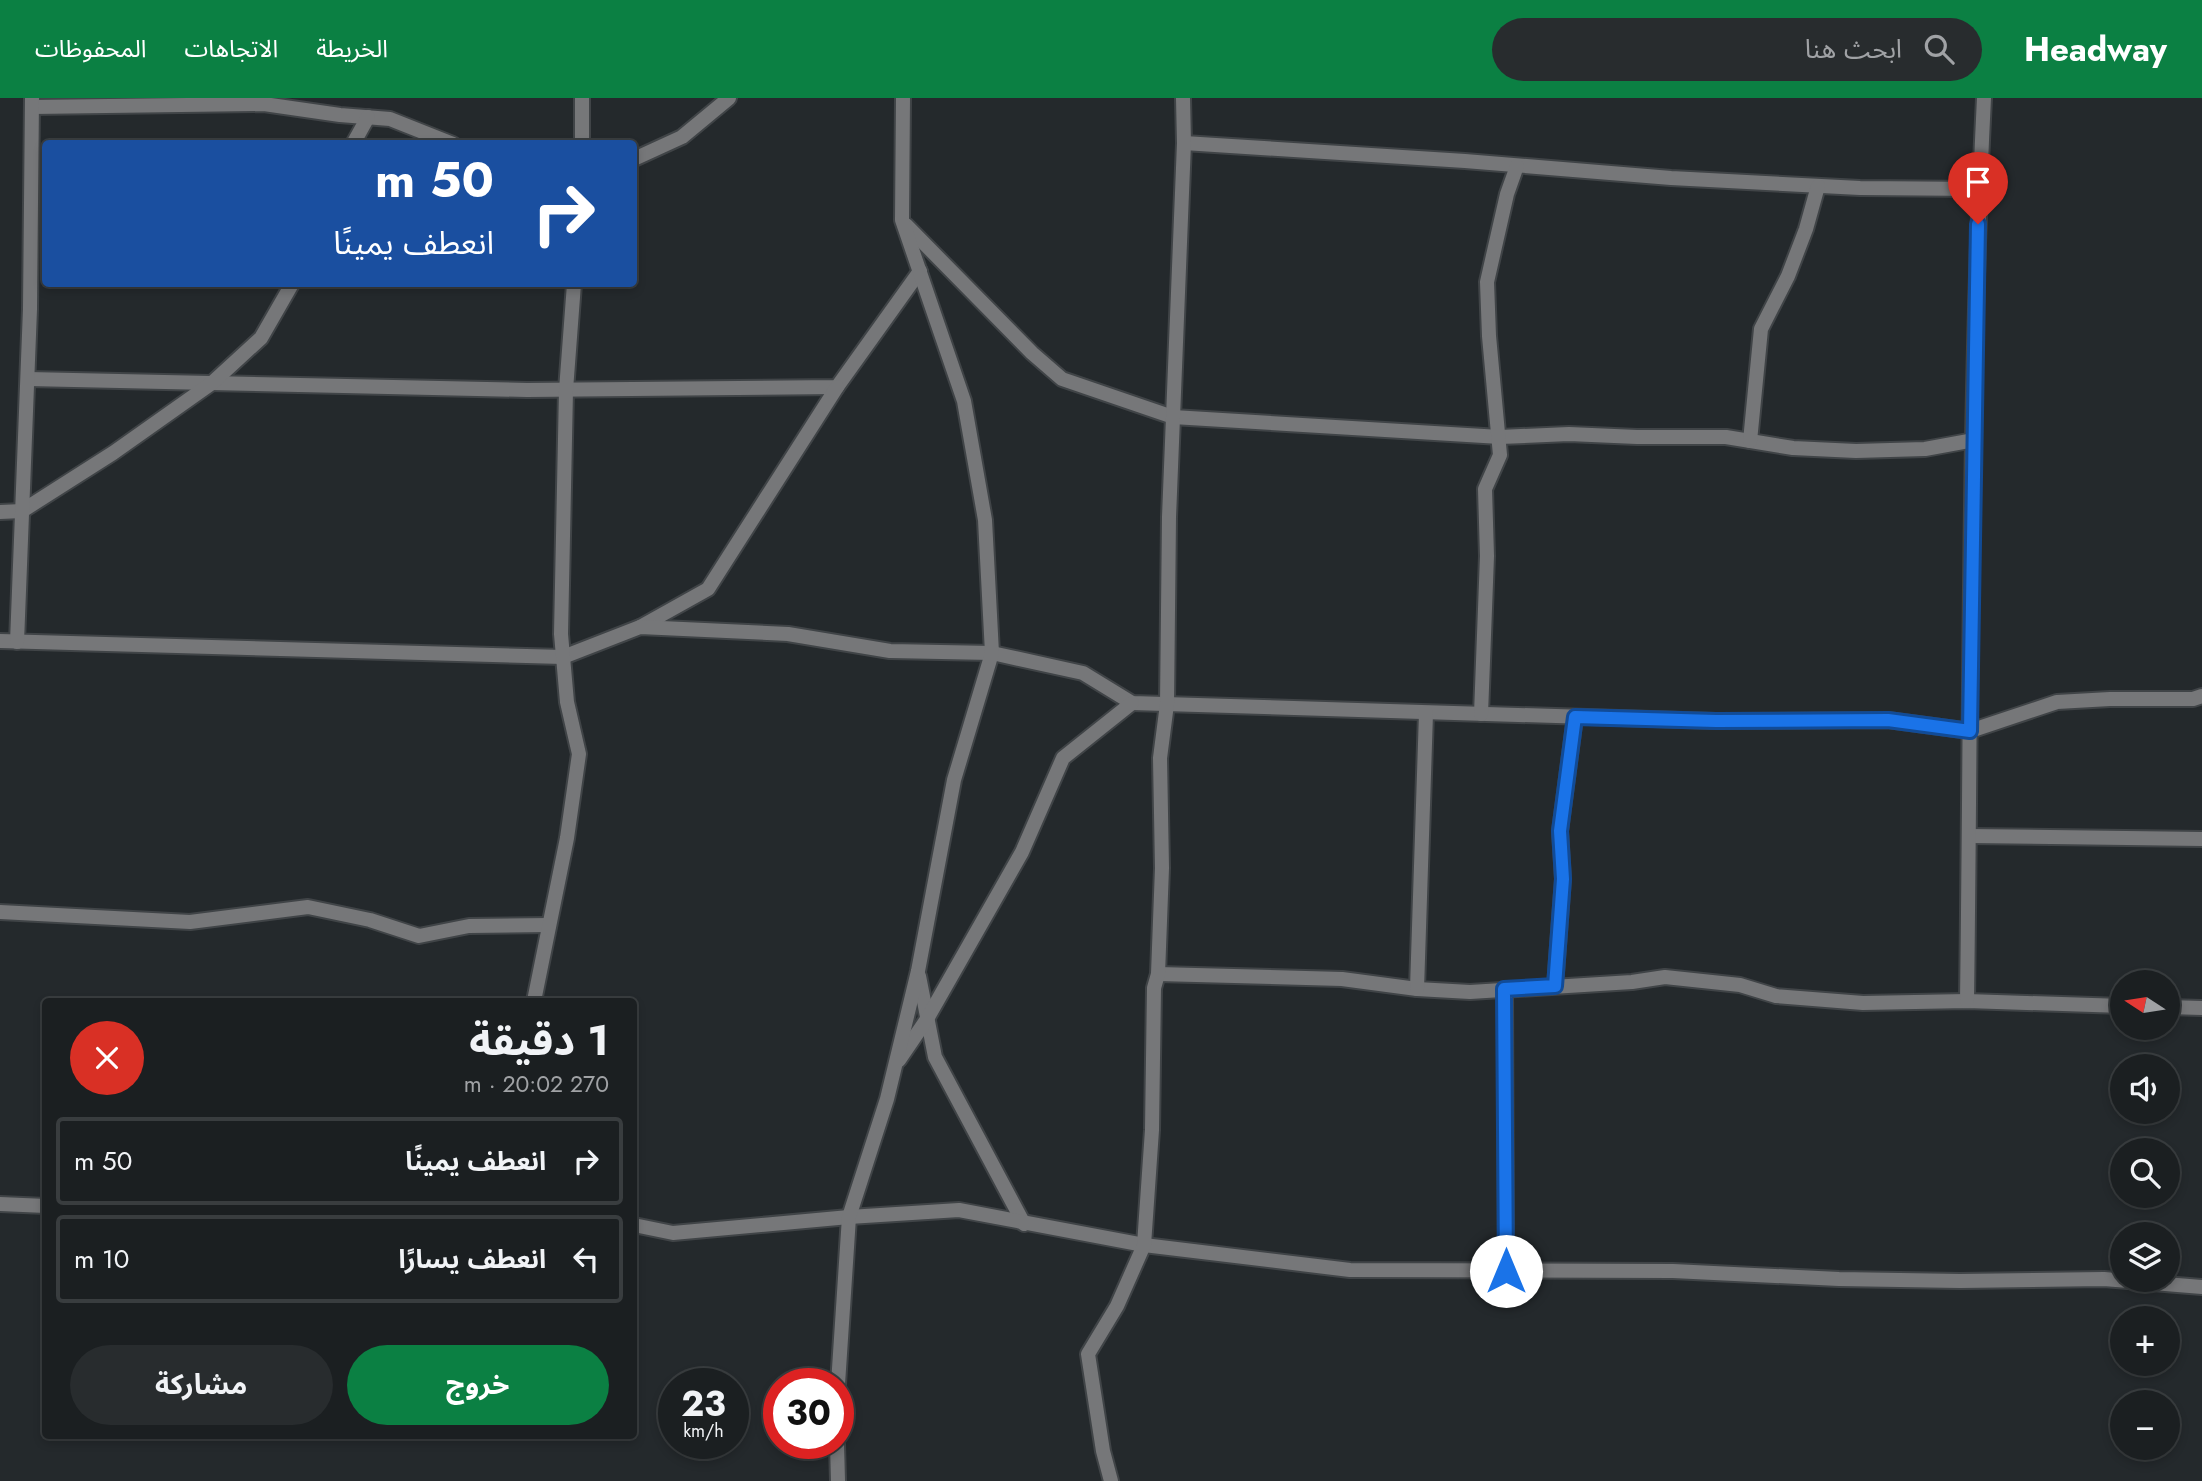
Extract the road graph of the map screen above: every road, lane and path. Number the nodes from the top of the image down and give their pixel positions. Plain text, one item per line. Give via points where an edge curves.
1 (582, 98) edge
2 (729, 98) edge
3 (903, 98) edge
4 (1183, 98) edge
5 (1984, 98) edge
6 (32, 102) edge
7 (368, 117) junction
8 (355, 140) edge
9 (443, 140) edge
10 (582, 140) edge
11 (1184, 143) junction
12 (637, 158) edge
13 (1517, 166) junction
14 (1818, 186) junction
15 (1980, 189) junction
16 (902, 220) junction
17 (920, 271) junction
18 (290, 287) edge
19 (573, 287) edge
20 (28, 379) junction
21 (212, 383) junction
22 (837, 387) junction
23 (566, 390) junction
24 (1173, 417) junction
25 (1500, 438) junction
26 (1974, 440) junction
27 (1750, 441) junction
28 (22, 511) junction
29 (0, 512) edge
30 (640, 627) junction
31 (0, 641) edge
32 (18, 642) junction
33 (992, 653) junction
34 (563, 657) junction
35 (2202, 696) edge
36 (1132, 702) junction
37 (1167, 704) junction
38 (1426, 713) junction
39 (1481, 714) junction
40 (1575, 717) junction
41 (1970, 731) junction
42 (1969, 836) junction
43 (2202, 839) edge
44 (0, 912) edge
45 (549, 925) junction
46 (918, 971) junction
47 (1157, 974) junction
48 (1555, 986) junction
49 (1417, 989) junction
50 (1504, 989) junction
51 (535, 998) edge
52 (1967, 1001) junction
53 (2110, 1006) edge
54 (2180, 1007) edge
55 (2202, 1008) edge
56 (928, 1020) junction
57 (895, 1067) junction
58 (0, 1204) edge
59 (42, 1206) edge
60 (849, 1217) junction
61 (1024, 1224) junction
62 (637, 1226) edge
63 (1144, 1245) junction
64 (1506, 1271) junction
65 (2202, 1287) edge
66 (839, 1368) edge
67 (837, 1459) edge
68 (838, 1481) edge
69 (1111, 1481) edge

1 - 10 street
2 - 12 street via 682,137
3 - 16 street
4 - 11 street
5 - 15 street
6 - 7 street via 264,104
6 - 20 street
7 - 8 street
7 - 9 street via 390,119
11 - 13 street
11 - 24 street
13 - 14 street
13 - 25 street via 1487,282
14 - 15 street
14 - 27 street via 1788,275 1762,329
15 - 26 street
16 - 17 street
16 - 24 street via 1062,379
17 - 22 street
17 - 33 street via 964,401 985,520
18 - 21 street via 261,338
19 - 23 street
20 - 21 street
20 - 28 street
21 - 23 street
21 - 28 street
22 - 23 street
22 - 30 street via 708,589
23 - 34 street
24 - 25 street
24 - 37 street
25 - 27 street via 1569,434
25 - 39 street via 1500,455 1485,489 1488,556
26 - 27 street via 1925,449 1856,451 1793,449
26 - 41 street
28 - 29 street
28 - 32 street
30 - 33 street via 788,634 890,651
30 - 34 street
31 - 32 street
32 - 34 street
33 - 36 street via 1083,673
33 - 46 street via 954,780
34 - 45 street via 579,754
35 - 41 street via 2057,702
36 - 37 street
36 - 56 street via 1063,758 1022,852
37 - 38 street
37 - 47 street via 1160,758 1162,868
38 - 39 street
38 - 49 street
39 - 40 street
40 - 41 street via 1888,720
40 - 48 street via 1560,831 1563,879
41 - 42 street
42 - 43 street
42 - 52 street
44 - 45 street via 190,922 308,907 419,936 469,926
45 - 51 street
46 - 56 street
46 - 57 street
47 - 49 street via 1342,979
47 - 63 street
48 - 50 street
48 - 52 street via 1665,977 1740,985 1776,996 1863,1003
49 - 50 street
50 - 64 street
52 - 53 street
54 - 55 street
56 - 57 street
56 - 61 street via 935,1057
57 - 60 street
58 - 59 street
60 - 61 street via 959,1210
60 - 62 street via 673,1233
60 - 66 street
61 - 63 street
63 - 64 street via 1350,1270
63 - 69 street via 1117,1306 1088,1354 1102,1451
64 - 65 street via 1674,1271 1960,1282 2104,1279
67 - 68 street

